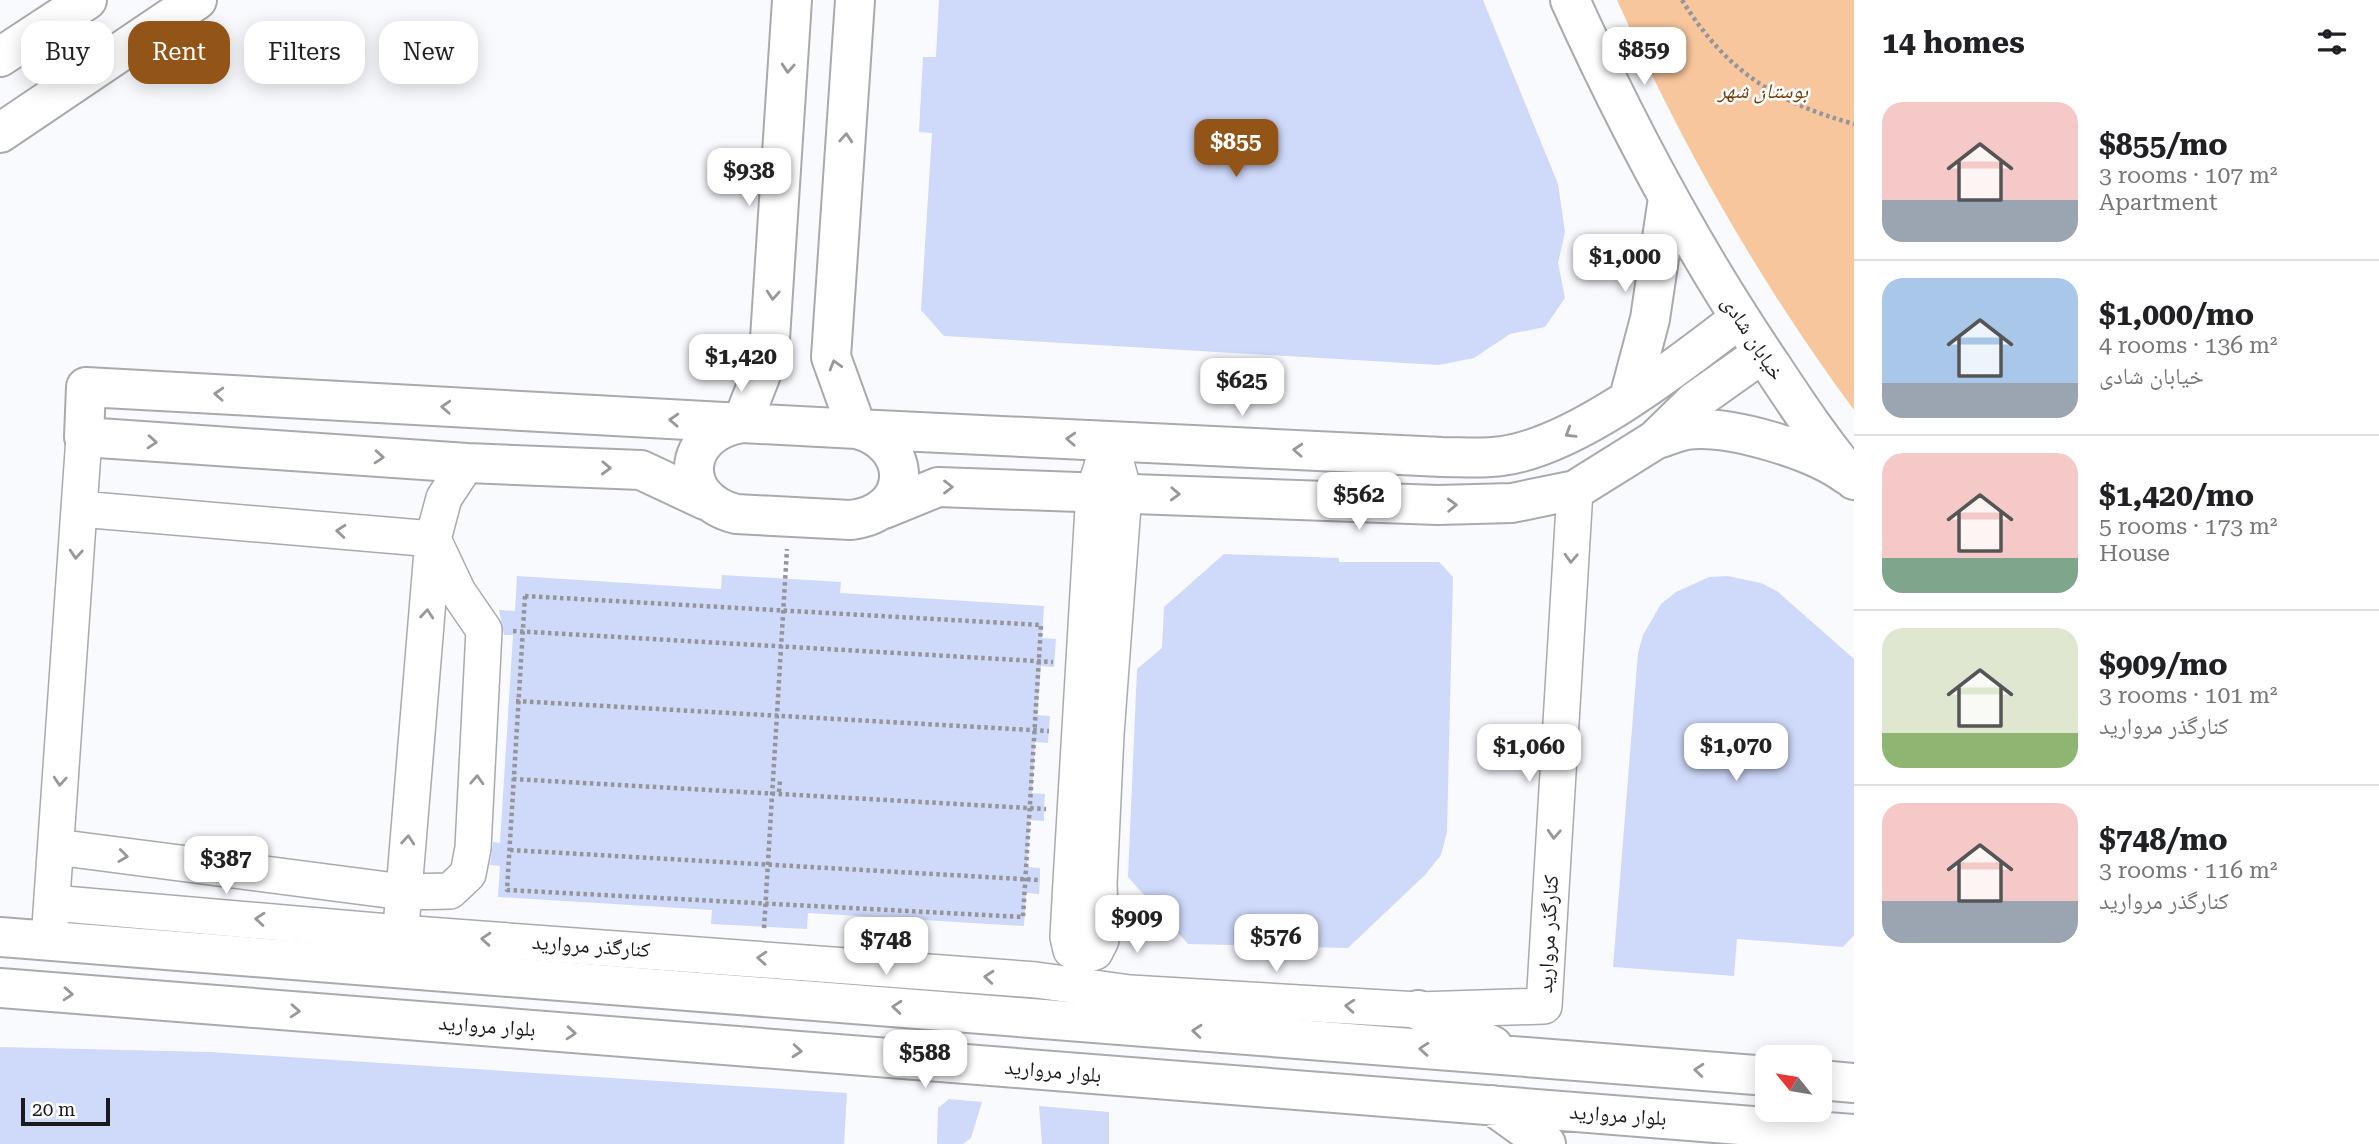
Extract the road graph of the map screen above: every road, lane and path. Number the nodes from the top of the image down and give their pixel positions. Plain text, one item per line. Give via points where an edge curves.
1 (87, 0) edge
2 (197, 0) edge
3 (792, 0) edge
4 (855, 0) edge
5 (1570, 0) edge
6 (1682, 0) edge
7 (0, 57) edge
8 (1854, 124) edge
9 (0, 133) edge
10 (1668, 198) junction
11 (1739, 319) junction
12 (1763, 354) junction
13 (1675, 368) junction
14 (1629, 398) junction
15 (1694, 402) junction
16 (742, 423) junction
17 (857, 429) junction
18 (84, 437) junction
19 (1655, 440) junction
20 (1111, 441) junction
21 (467, 463) junction
22 (1854, 480) edge
23 (1575, 489) junction
24 (1109, 492) junction
25 (705, 499) junction
26 (80, 509) junction
27 (884, 509) junction
28 (789, 517) junction
29 (433, 539) junction
30 (783, 610) junction
31 (484, 630) junction
32 (522, 632) junction
33 (781, 646) junction
34 (1038, 661) junction
35 (1084, 664) junction
36 (481, 699) junction
37 (519, 701) junction
38 (1034, 730) junction
39 (1080, 733) junction
40 (477, 776) junction
41 (514, 779) junction
42 (780, 781) dead end
43 (779, 792) dead end
44 (772, 793) junction
45 (1029, 808) junction
46 (1076, 811) junction
47 (55, 847) junction
48 (473, 848) junction
49 (509, 850) junction
50 (768, 865) junction
51 (1025, 880) junction
52 (1071, 882) junction
53 (403, 891) junction
54 (52, 903) junction
55 (766, 904) junction
56 (400, 933) junction
57 (0, 937) edge
58 (1084, 938) junction
59 (49, 941) junction
60 (762, 958) junction
61 (1036, 980) junction
62 (0, 988) edge
63 (1130, 993) junction
64 (1418, 1010) junction
65 (1307, 1040) junction
66 (1514, 1056) junction
67 (1755, 1075) edge
68 (1832, 1081) edge
69 (1854, 1083) edge
70 (1303, 1090) junction
71 (1492, 1105) junction
72 (1615, 1130) edge
73 (1854, 1134) edge
74 (1546, 1144) edge

1 - 7 street
2 - 9 street
3 -> 16 street via 769,354
17 -> 4 street via 831,357
5 - 10 street, خیابان شادی
6 - 8 path via 1716,48 1762,87 1816,114
10 - 11 street, خیابان شادی
10 - 14 street via 1650,319
11 - 12 street, خیابان شادی
11 - 13 street
12 - 15 street
12 - 22 street, خیابان شادی
13 - 14 street
13 - 15 street via 1690,377
14 -> 20 street via 1557,441 1503,456
15 - 19 street
16 - 17 street
16 -> 18 street via 86,387
16 - 25 street via 724,426 698,449 696,484
20 -> 17 street
17 - 27 street via 888,444 897,460 900,477 895,495
18 -> 21 street
18 - 26 street
19 - 22 street via 1685,430 1749,436 1785,445
19 - 23 street
20 - 24 street
21 -> 25 street via 642,470
21 - 29 street via 444,498
24 -> 23 street via 1438,505 1512,503
23 -> 64 street, کنارگذر مروارید via 1544,1006
27 -> 24 street via 938,486
24 - 35 street
24 - 58 street via 1099,884
25 - 28 street via 719,510 736,514
29 -> 26 street
26 -> 47 street
27 - 28 street via 869,518 851,520
28 - 30 path
29 - 31 street via 458,592
53 -> 29 street
30 - 32 path via 525,596
30 - 33 path
30 - 34 path via 1041,625
31 - 32 path
31 - 36 street
32 - 33 path
32 - 37 path
33 - 34 path
33 - 44 path
34 - 35 path
34 - 38 path
35 - 39 street
36 - 37 path
36 - 40 street
37 - 38 path
37 - 41 path
38 - 39 path
38 - 45 path
39 - 46 street
40 - 41 path
48 -> 40 street
41 - 44 path
41 - 49 path
42 - 43 path
44 - 45 path
44 - 50 path
45 - 46 path
45 - 51 path
46 - 52 street
47 -> 53 street
47 - 54 street
48 - 49 path
48 - 53 street via 468,874 450,891
49 - 50 path
49 - 55 path via 507,890
50 - 51 path
50 - 55 path
51 - 52 path
51 - 55 path via 1023,917
52 - 58 street
53 - 56 street
56 -> 54 street, کنارگذر مروارید
54 - 59 street
55 - 60 path
60 -> 56 street, کنارگذر مروارید
57 - 59 street
58 - 61 street
58 - 63 street
65 -> 59 street
61 -> 60 street, کنارگذر مروارید
61 - 63 street, کنارگذر مروارید
62 -> 70 street, بلوار مروارید
64 -> 63 street, کنارگذر مروارید
64 - 66 street
66 -> 65 street
65 - 70 street via 1288,1045 1279,1063 1285,1082
67 -> 66 street
68 - 69 street
70 - 71 street, بلوار مروارید
71 - 72 street, بلوار مروارید
71 - 74 street
72 - 73 street, بلوار مروارید

